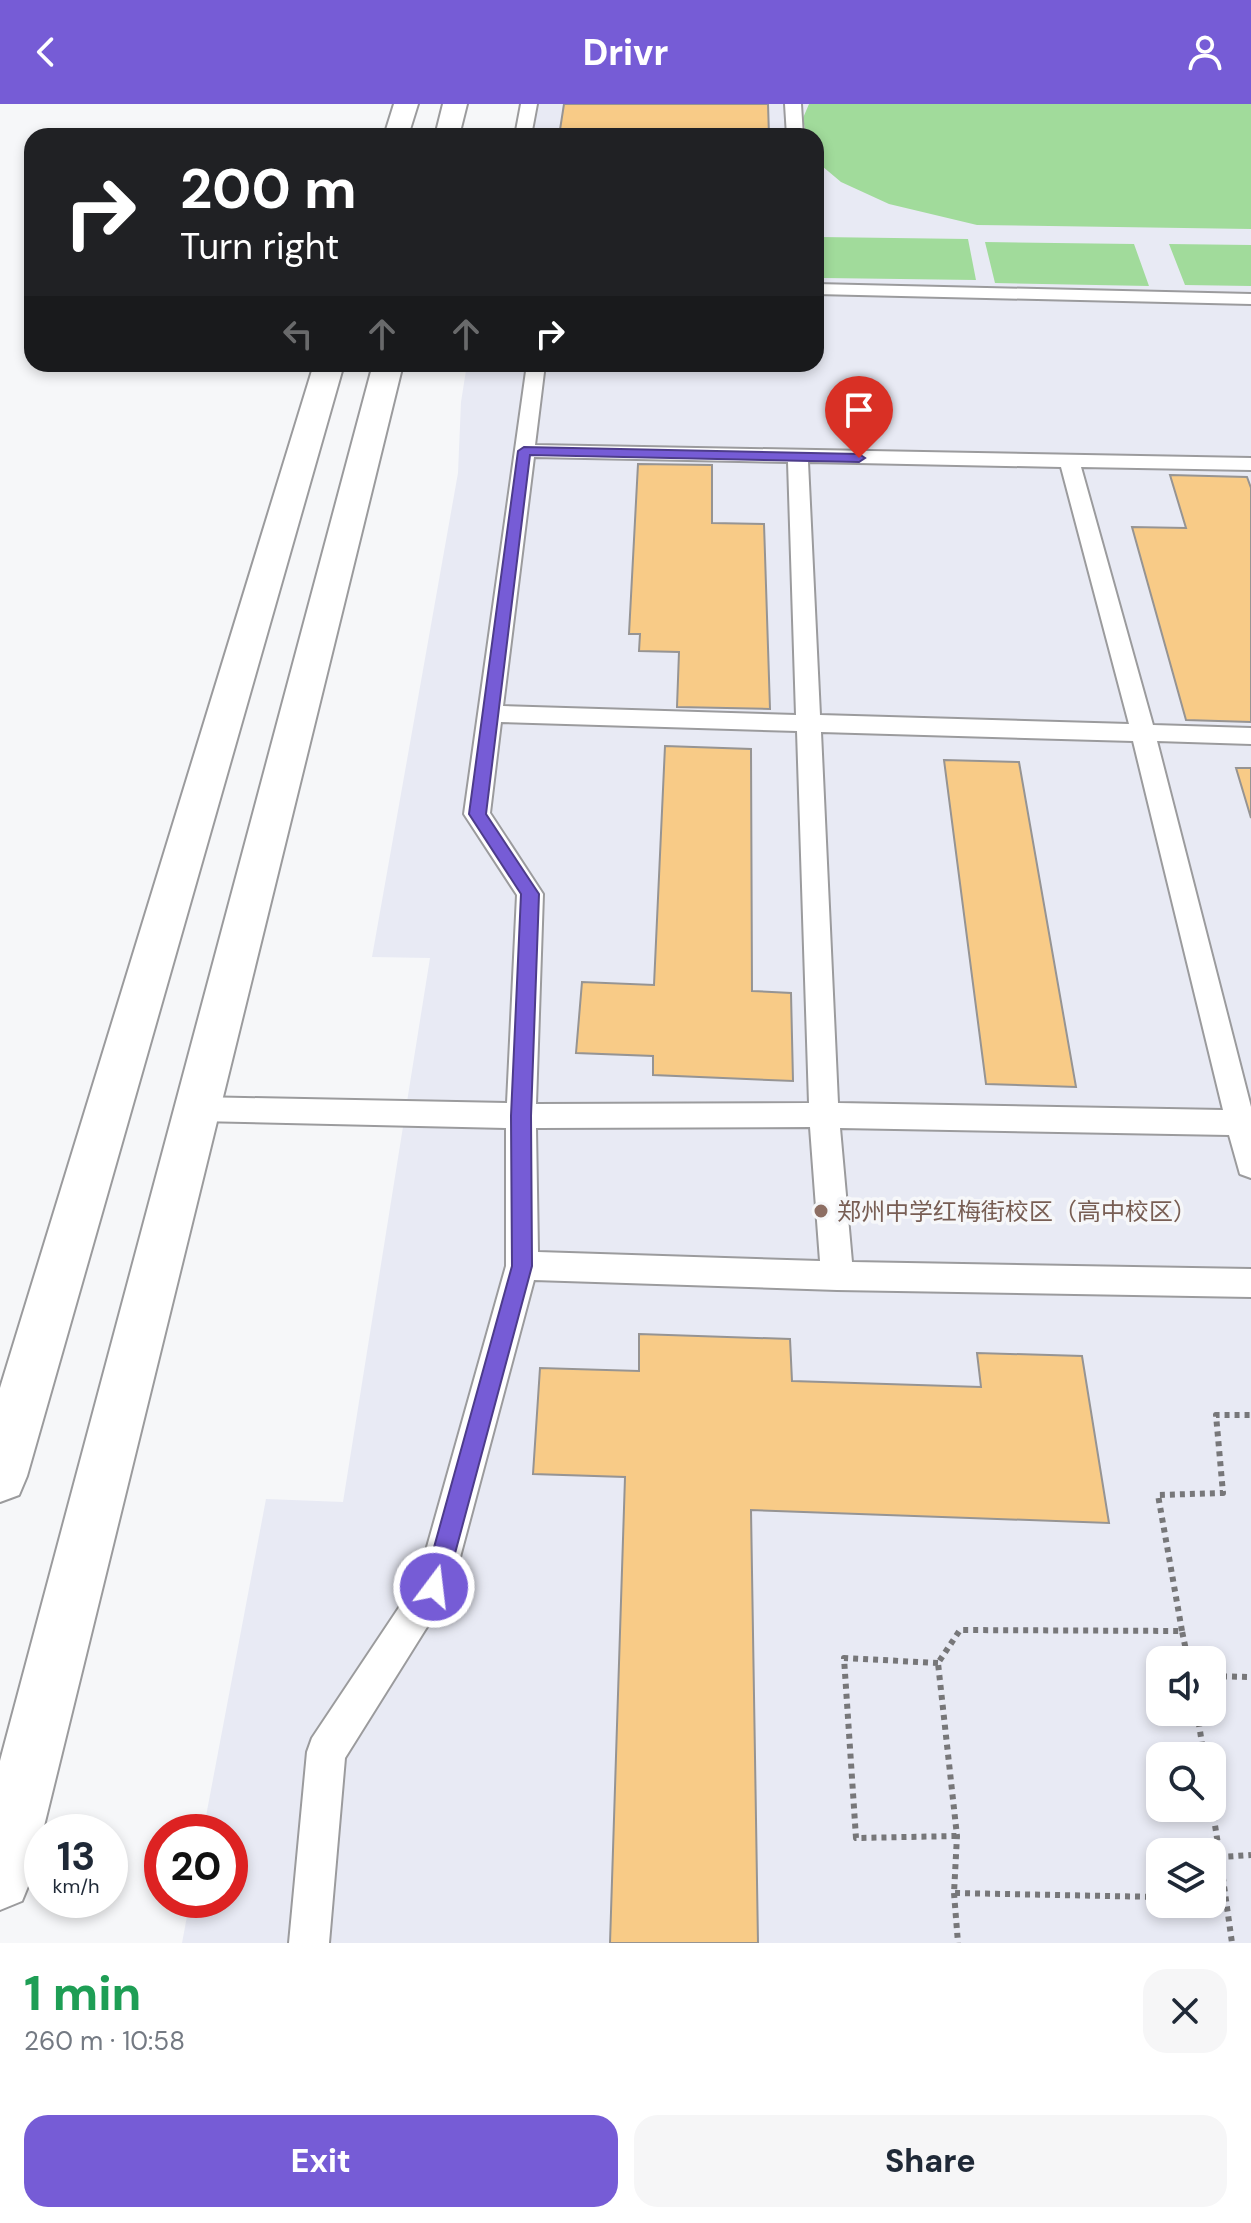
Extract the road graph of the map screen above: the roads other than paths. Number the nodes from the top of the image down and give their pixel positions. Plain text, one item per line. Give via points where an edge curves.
1 (406, 104) edge
2 (455, 104) edge
3 (529, 104) edge
4 (793, 104) edge
5 (398, 128) edge
6 (449, 128) edge
7 (524, 128) edge
8 (794, 128) edge
9 (824, 289) edge
10 (1251, 299) edge
11 (327, 372) edge
12 (386, 372) edge
13 (535, 372) edge
14 (524, 451) junction
15 (798, 457) junction
16 (1069, 461) junction
17 (1251, 464) edge
18 (491, 714) junction
19 (809, 722) junction
20 (1143, 732) junction
21 (1251, 736) edge
22 (198, 1109) junction
23 (824, 1115) junction
24 (521, 1116) junction
25 (1246, 1123) edge
26 (1251, 1165) edge
27 (522, 1266) junction
28 (837, 1276) junction
29 (1251, 1283) edge
30 (0, 1476) edge
31 (0, 1879) edge
32 (309, 1943) edge

1 - 5 street
2 - 6 street
3 - 7 lane
4 - 8 lane
9 - 10 lane
11 - 30 street
12 - 22 street
13 - 14 lane
14 - 15 lane
14 - 18 lane
15 - 16 lane
15 - 19 lane
16 - 17 lane
16 - 20 lane
18 - 19 lane
18 - 24 lane via 477,814 530,894
19 - 20 lane
19 - 23 lane
20 - 21 lane
20 - 25 lane
22 - 24 lane
22 - 31 street
23 - 24 lane
23 - 25 lane
23 - 28 lane
24 - 27 lane
25 - 26 lane
27 - 28 lane
27 - 32 lane via 434,1587 326,1752
28 - 29 lane

